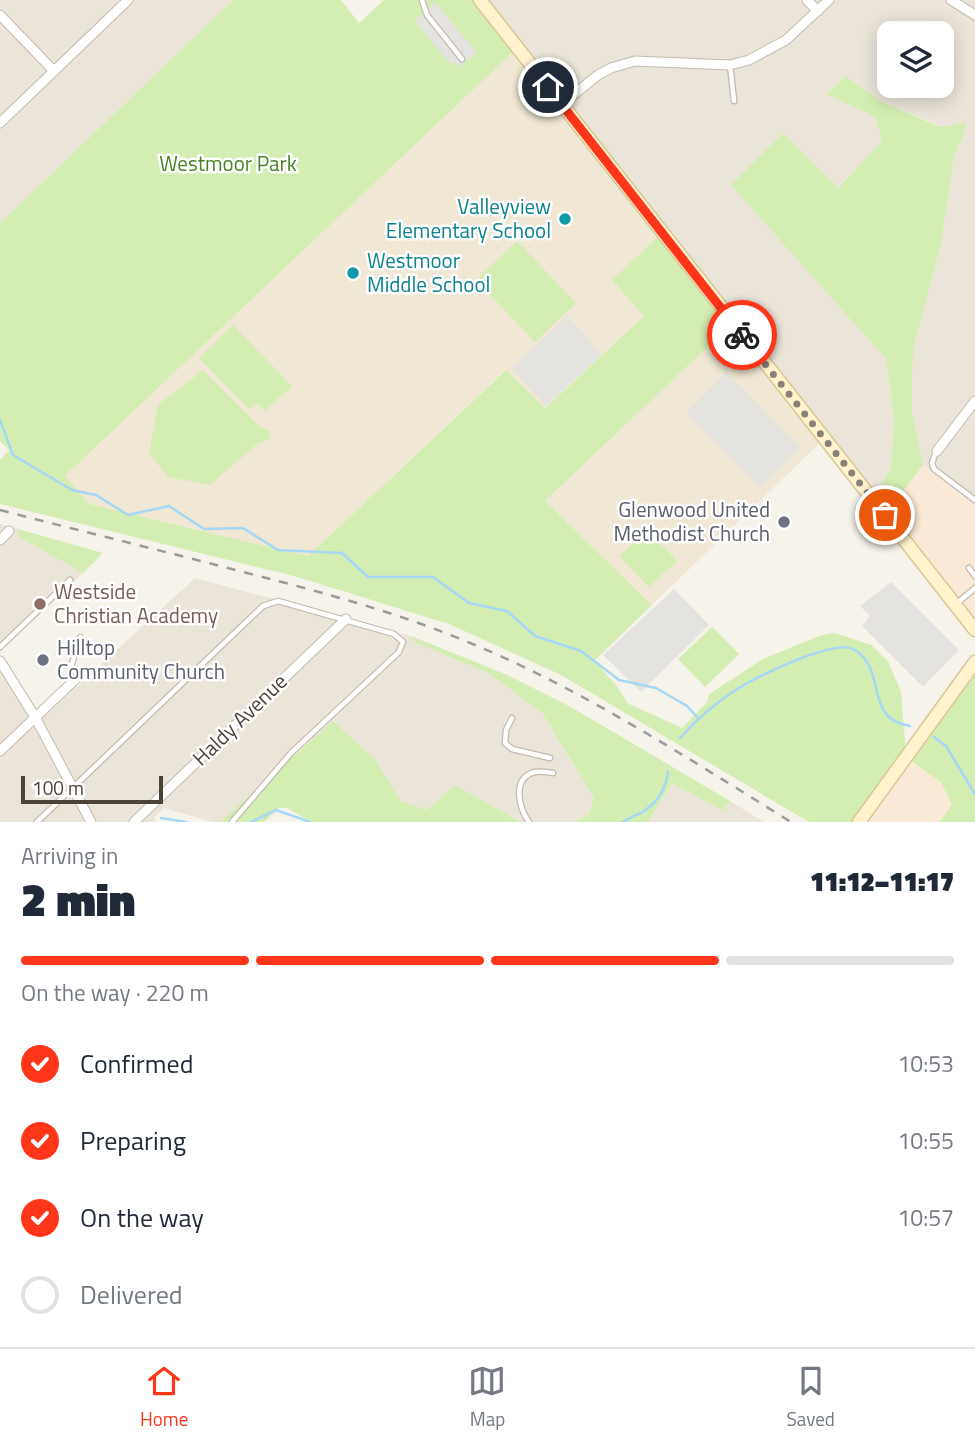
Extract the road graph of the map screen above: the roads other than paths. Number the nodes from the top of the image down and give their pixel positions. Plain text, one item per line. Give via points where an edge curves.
1 (128, 0) edge
2 (422, 0) edge
3 (480, 0) edge
4 (807, 0) edge
5 (829, 0) edge
6 (951, 0) edge
7 (817, 11) junction
8 (0, 15) edge
9 (975, 15) edge
10 (462, 59) dead end
11 (730, 65) junction
12 (54, 71) junction
13 (734, 101) dead end
14 (562, 104) junction
15 (0, 122) edge
16 (975, 401) edge
17 (937, 451) joint
18 (975, 500) edge
19 (4, 530) edge
20 (0, 540) edge
21 (969, 568) dead end
22 (975, 576) edge
23 (70, 580) dead end
24 (975, 588) edge
25 (955, 604) junction
26 (346, 619) junction
27 (975, 629) edge
28 (80, 637) dead end
29 (0, 647) edge
30 (0, 661) edge
31 (975, 662) edge
32 (82, 673) dead end
33 (72, 683) junction
34 (35, 718) junction
35 (512, 718) dead end
36 (0, 751) edge
37 (550, 758) dead end
38 (553, 773) dead end
39 (72, 788) junction
40 (37, 822) edge
41 (91, 822) edge
42 (134, 822) edge
43 (232, 822) edge
44 (529, 822) edge
45 (859, 822) edge

1 - 12 street
2 - 10 lane via 427,15
3 - 14 street
4 - 7 street
5 - 7 street
6 - 9 street
7 - 11 street via 786,40
8 - 12 street
11 - 13 lane
11 - 14 street via 635,61 604,72
12 - 15 street
14 - 25 street
16 - 17 street
17 - 18 lane via 934,469
19 - 20 street
21 - 22 lane
23 - 29 lane
24 - 25 lane
25 - 27 street
26 - 39 lane via 278,601 263,606
26 - 42 street, Haldy Avenue
26 - 43 lane via 394,634 403,642 399,652 291,753
28 - 33 lane via 71,667
30 - 34 street
31 - 45 street
32 - 33 street
33 - 34 street
34 - 36 street
34 - 39 street
35 - 37 lane via 505,743
38 - 44 lane via 536,772 520,786 519,804
39 - 40 lane
39 - 41 street

